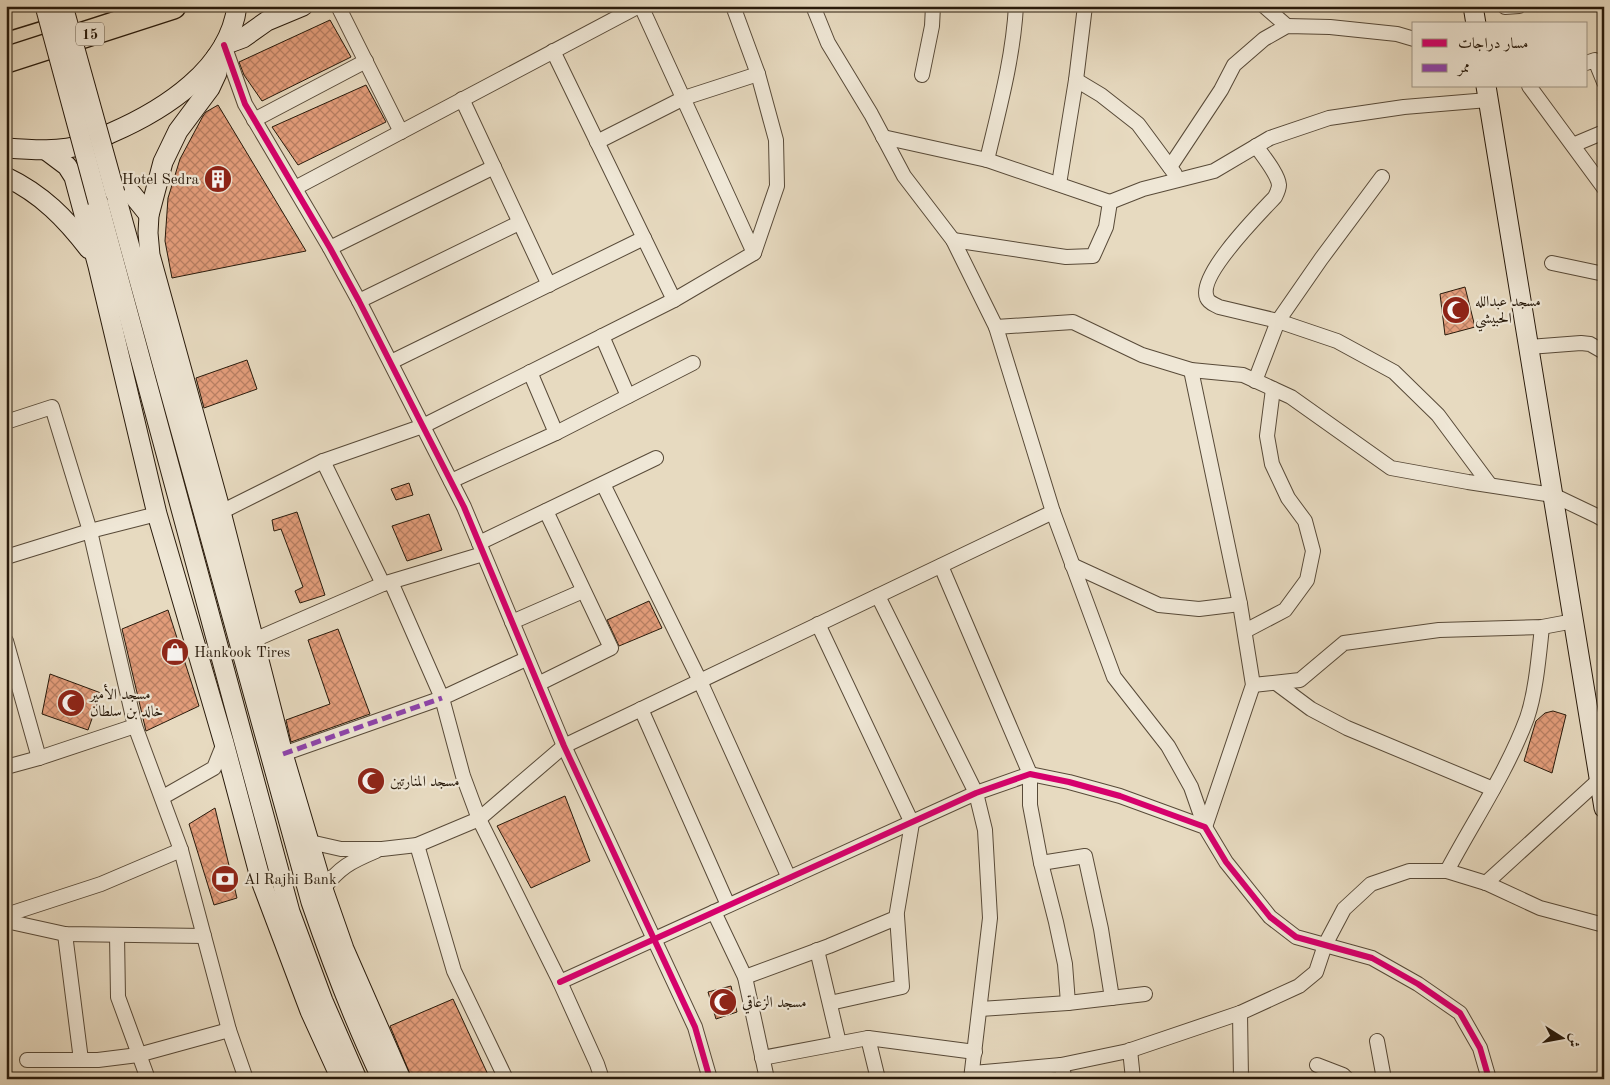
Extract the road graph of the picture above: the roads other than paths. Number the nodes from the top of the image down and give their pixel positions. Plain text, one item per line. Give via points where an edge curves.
1 (45, 6) edge
2 (63, 6) edge
3 (173, 6) edge
4 (303, 6) edge
5 (338, 6) edge
6 (640, 6) edge
7 (733, 6) edge
8 (813, 6) edge
9 (933, 6) edge
10 (1016, 6) edge
11 (1085, 6) edge
12 (1264, 6) edge
13 (1473, 6) edge
14 (1520, 6) edge
15 (1505, 7) edge
16 (236, 12) edge
17 (6, 18) edge
18 (1476, 22) edge
19 (1287, 26) junction
20 (1412, 38) edge
21 (220, 51) junction
22 (553, 51) junction
23 (6, 60) edge
24 (366, 62) junction
25 (1588, 62) edge
26 (758, 74) junction
27 (922, 75) dead end
28 (1076, 80) junction
29 (1604, 82) edge
30 (1530, 88) edge
31 (1487, 93) edge
32 (684, 98) junction
33 (462, 99) junction
34 (254, 120) junction
35 (401, 132) junction
36 (1604, 132) edge
37 (883, 137) junction
38 (597, 142) junction
39 (1573, 145) junction
40 (1256, 146) junction
41 (6, 148) edge
42 (47, 151) junction
43 (986, 160) junction
44 (494, 167) junction
45 (1170, 167) junction
46 (1382, 177) dead end
47 (6, 178) edge
48 (1180, 180) junction
49 (1059, 184) junction
50 (295, 188) junction
51 (1604, 188) edge
52 (1110, 202) junction
53 (149, 215) junction
54 (520, 223) junction
55 (88, 232) junction
56 (644, 238) junction
57 (954, 240) junction
58 (330, 248) junction
59 (754, 253) junction
60 (95, 258) junction
61 (1552, 264) dead end
62 (1604, 274) edge
63 (549, 285) junction
64 (674, 300) junction
65 (359, 301) junction
66 (1278, 322) junction
67 (996, 327) junction
68 (602, 336) junction
69 (1529, 347) junction
70 (1604, 352) edge
71 (391, 362) junction
72 (693, 363) dead end
73 (1191, 370) junction
74 (530, 372) junction
75 (1255, 380) junction
76 (1273, 389) junction
77 (628, 396) junction
78 (6, 422) edge
79 (423, 426) junction
80 (556, 433) junction
81 (656, 458) dead end
82 (323, 461) junction
83 (451, 481) junction
84 (602, 484) junction
85 (1490, 486) junction
86 (1553, 495) junction
87 (546, 511) junction
88 (221, 512) junction
89 (1053, 512) junction
90 (158, 514) junction
91 (1604, 520) edge
92 (90, 531) junction
93 (481, 549) junction
94 (6, 557) edge
95 (1072, 565) junction
96 (941, 566) junction
97 (387, 583) junction
98 (583, 591) junction
99 (878, 596) junction
100 (1240, 604) junction
101 (1574, 621) junction
102 (512, 622) junction
103 (818, 624) junction
104 (1542, 627) junction
105 (1244, 630) junction
106 (254, 640) junction
107 (6, 641) edge
108 (526, 659) junction
109 (700, 681) junction
110 (1276, 682) junction
111 (538, 684) junction
112 (1253, 685) junction
113 (442, 698) junction
114 (641, 709) junction
115 (136, 726) junction
116 (224, 743) junction
117 (564, 746) junction
118 (282, 754) junction
119 (39, 758) junction
120 (6, 767) edge
121 (1030, 774) junction
122 (1602, 781) edge
123 (1493, 789) junction
124 (976, 794) junction
125 (163, 797) junction
126 (1604, 808) edge
127 (479, 819) junction
128 (912, 823) junction
129 (1205, 827) junction
130 (310, 842) junction
131 (417, 845) junction
132 (382, 848) junction
133 (181, 850) junction
134 (1041, 863) junction
135 (1446, 871) junction
136 (789, 878) junction
137 (1486, 883) junction
138 (323, 889) junction
139 (728, 905) junction
140 (714, 912) junction
141 (6, 915) edge
142 (897, 916) junction
143 (6, 921) edge
144 (1604, 925) edge
145 (65, 934) junction
146 (117, 935) junction
147 (204, 936) junction
148 (654, 939) junction
149 (1325, 945) junction
150 (818, 950) junction
151 (745, 978) junction
152 (560, 982) junction
153 (1145, 994) dead end
154 (1112, 998) junction
155 (830, 1003) junction
156 (1068, 1003) junction
157 (980, 1009) junction
158 (1240, 1013) junction
159 (229, 1030) junction
160 (868, 1038) junction
161 (1377, 1041) dead end
162 (839, 1043) junction
163 (1130, 1050) junction
164 (975, 1052) junction
165 (138, 1055) junction
166 (762, 1058) junction
167 (27, 1060) dead end
168 (81, 1060) junction
169 (1317, 1065) dead end
170 (1063, 1072) edge
171 (972, 1076) edge
172 (148, 1079) edge
173 (246, 1079) edge
174 (341, 1079) edge
175 (357, 1079) edge
176 (382, 1079) edge
177 (401, 1079) edge
178 (506, 1079) edge
179 (602, 1079) edge
180 (710, 1079) edge
181 (767, 1079) edge
182 (878, 1079) edge
183 (1133, 1079) edge
184 (1241, 1079) edge
185 (1347, 1079) edge
186 (1384, 1079) edge
187 (1489, 1079) edge

1 - 17 highway
1 - 175 main road, bridge via 290,912 323,1002
2 - 176 main road, bridge via 311,902 345,998
3 - 23 highway, 15
4 - 21 main road via 267,21
5 - 24 street
6 - 22 street
6 - 32 street
7 - 26 street
8 - 37 street via 828,43
9 - 27 street
10 - 43 street via 1005,88
11 - 28 street
12 - 19 street
13 - 18 main road
14 - 15 street
16 - 21 main road
19 - 20 street via 1397,34
19 - 45 street via 1234,65
21 - 34 street
21 - 42 main road via 169,103 140,121 86,144
21 - 53 main road via 210,88 169,146
22 - 33 street
22 - 38 street
24 - 34 street
24 - 35 street
25 - 29 street via 1595,60
26 - 32 street
26 - 59 street via 776,140 777,186
28 - 45 street via 1138,124
28 - 49 street
30 - 39 street
31 - 40 street via 1329,118
31 - 69 main road
32 - 38 street
32 - 59 street
33 - 35 street
33 - 44 street
34 - 50 street
35 - 50 street
36 - 39 street
37 - 43 street
37 - 57 street via 904,176
38 - 56 street
39 - 51 street
40 - 48 street via 1214,171
40 - 66 street via 1275,176 1278,190 1221,258 1206,286 1206,296 1219,307
41 - 42 main road
42 - 55 main road via 67,166 74,177
43 - 49 street
44 - 54 street
44 - 58 street
45 - 48 street
46 - 66 street via 1320,259
47 - 60 main road via 33,192 69,223
48 - 52 street via 1143,189
49 - 52 street
50 - 58 street
52 - 57 street via 1106,228 1094,256 1066,257
53 - 55 main road via 132,194 121,187 111,187 93,198
53 - 88 main road via 150,255
54 - 63 street
54 - 65 street
55 - 60 main road
56 - 63 street
56 - 64 street
57 - 67 street
58 - 65 street
59 - 64 street
60 - 90 main road
61 - 62 street
63 - 71 street
64 - 68 street
65 - 71 street
66 - 75 street
66 - 85 street via 1337,341 1394,372 1438,415
67 - 73 street via 1073,322 1142,356
67 - 89 street
68 - 74 street
68 - 77 street
69 - 70 street via 1581,342
69 - 86 main road
71 - 79 street
72 - 77 street
73 - 75 street via 1243,375
73 - 100 street
74 - 79 street
74 - 80 street
75 - 76 street
76 - 85 street via 1291,397 1391,468
76 - 105 street via 1268,436 1272,464 1288,498 1305,521 1313,551 1307,580 1286,610
77 - 80 street
78 - 92 street via 52,407
79 - 82 street
79 - 83 street
80 - 83 street
81 - 84 street
82 - 88 street
82 - 97 street
83 - 93 street
84 - 87 street
84 - 109 street
85 - 86 street
86 - 91 street
86 - 101 main road
87 - 93 street
87 - 98 street
88 - 106 main road
89 - 95 street
89 - 96 street
90 - 92 street
90 - 116 main road
92 - 94 street
92 - 115 street
93 - 97 street
93 - 102 street
95 - 100 street via 1159,605 1199,609
95 - 129 street via 1114,677 1168,746 1191,787
96 - 99 street
96 - 121 street
97 - 106 street
97 - 113 street
98 - 102 street
98 - 111 street via 611,648
99 - 103 street
99 - 124 street
100 - 105 street
101 - 104 street
101 - 122 main road
102 - 108 street
103 - 109 street
103 - 128 street
104 - 110 street via 1439,630 1344,643 1300,680
104 - 123 street via 1527,716
105 - 112 street
106 - 118 main road
107 - 119 street
108 - 111 street
108 - 113 street
109 - 114 street
109 - 136 street
110 - 112 street
110 - 123 street via 1312,709 1347,728
111 - 117 street
112 - 129 street
113 - 118 street
113 - 127 street
114 - 117 street
114 - 139 street
115 - 119 street
115 - 125 street
116 - 125 street via 214,768
116 - 174 main road via 261,881 310,1012
117 - 127 street
117 - 148 street
118 - 130 main road
119 - 120 street
121 - 124 street
121 - 129 street via 1120,796
121 - 134 street via 1030,805
122 - 126 main road
122 - 137 street
123 - 135 street
124 - 128 street
124 - 157 street via 985,830 990,918
125 - 133 street
127 - 131 street
127 - 152 street
128 - 136 street
128 - 142 street
129 - 149 street via 1226,862 1270,917 1296,937
130 - 132 street via 341,848
130 - 138 main road
131 - 132 street
131 - 178 street via 454,970
132 - 138 street via 336,872
133 - 141 street via 101,884
133 - 147 street
134 - 154 street via 1085,856
134 - 156 street via 1065,964
135 - 137 street
135 - 149 street via 1409,871 1371,884 1344,909
136 - 139 street
137 - 144 street via 1540,908
138 - 177 main road via 344,949
139 - 140 street
140 - 148 street
140 - 151 street
142 - 150 street
142 - 155 street via 902,987
143 - 145 street
145 - 146 street
145 - 168 street
146 - 147 street
146 - 165 street via 118,997
147 - 159 street
148 - 152 street
148 - 180 street via 695,1027
149 - 158 street via 1316,972 1299,986
149 - 187 street via 1372,958 1460,1013 1480,1048
150 - 151 street
150 - 155 street
151 - 166 street
152 - 179 street
153 - 154 street
154 - 156 street
155 - 162 street
156 - 157 street
157 - 164 street
158 - 163 street
158 - 184 street
159 - 165 street
159 - 173 street
160 - 162 street
160 - 164 street
160 - 182 street
161 - 186 street
162 - 166 street
163 - 170 street
163 - 183 street
164 - 171 street
165 - 168 street
165 - 172 street
166 - 181 street
167 - 168 street
169 - 185 street via 1343,1074
170 - 171 street

